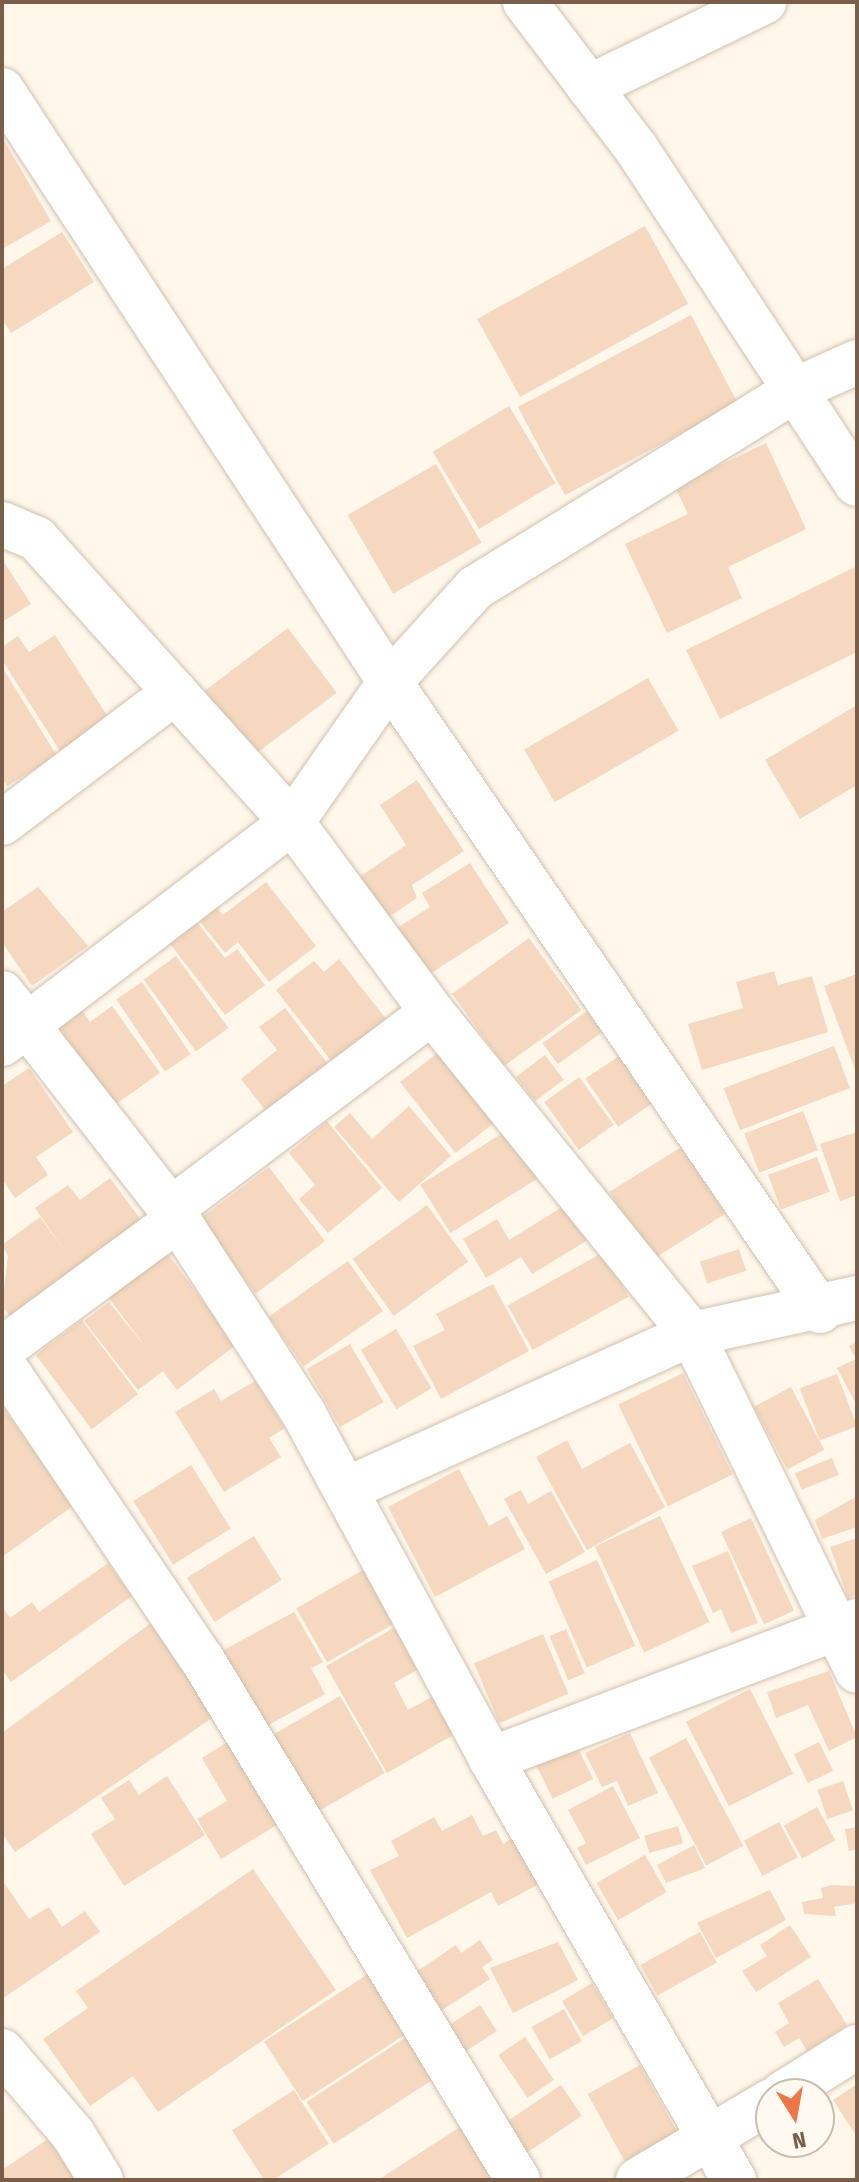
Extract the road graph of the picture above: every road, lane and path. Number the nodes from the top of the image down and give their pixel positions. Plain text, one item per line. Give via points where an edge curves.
1 (525, 2) edge
2 (764, 2) edge
3 (589, 87) junction
4 (2, 90) edge
5 (857, 362) edge
6 (799, 388) junction
7 (857, 484) edge
8 (2, 524) edge
9 (390, 682) junction
10 (175, 692) junction
11 (292, 822) junction
12 (2, 823) edge
13 (432, 1012) junction
14 (11, 1021) edge
15 (174, 1215) junction
16 (839, 1305) edge
17 (692, 1334) junction
18 (2, 1349) edge
19 (2, 1363) edge
20 (347, 1489) junction
21 (845, 1625) edge
22 (857, 1671) edge
23 (491, 1759) junction
24 (857, 2047) edge
25 (2, 2051) edge
26 (808, 2078) edge
27 (755, 2111) edge
28 (709, 2139) junction
29 (101, 2180) edge
30 (518, 2180) edge
31 (638, 2180) edge
32 (734, 2180) edge

1 - 3 street
2 - 3 street
3 - 6 street
4 - 9 street
5 - 6 street
6 - 7 street
6 - 9 street via 475,588
8 - 10 street via 37,539
9 - 11 street
9 - 16 street
10 - 11 street
10 - 12 street
11 - 13 street
11 - 14 street
13 - 15 street
13 - 17 street
14 - 15 street
15 - 18 street
15 - 20 street
16 - 17 street
17 - 20 street
17 - 21 street
19 - 30 street via 202,1659
20 - 23 street
21 - 22 street
21 - 23 street
23 - 28 street
24 - 26 street
25 - 29 street via 73,2134
27 - 28 street
28 - 31 street
28 - 32 street

